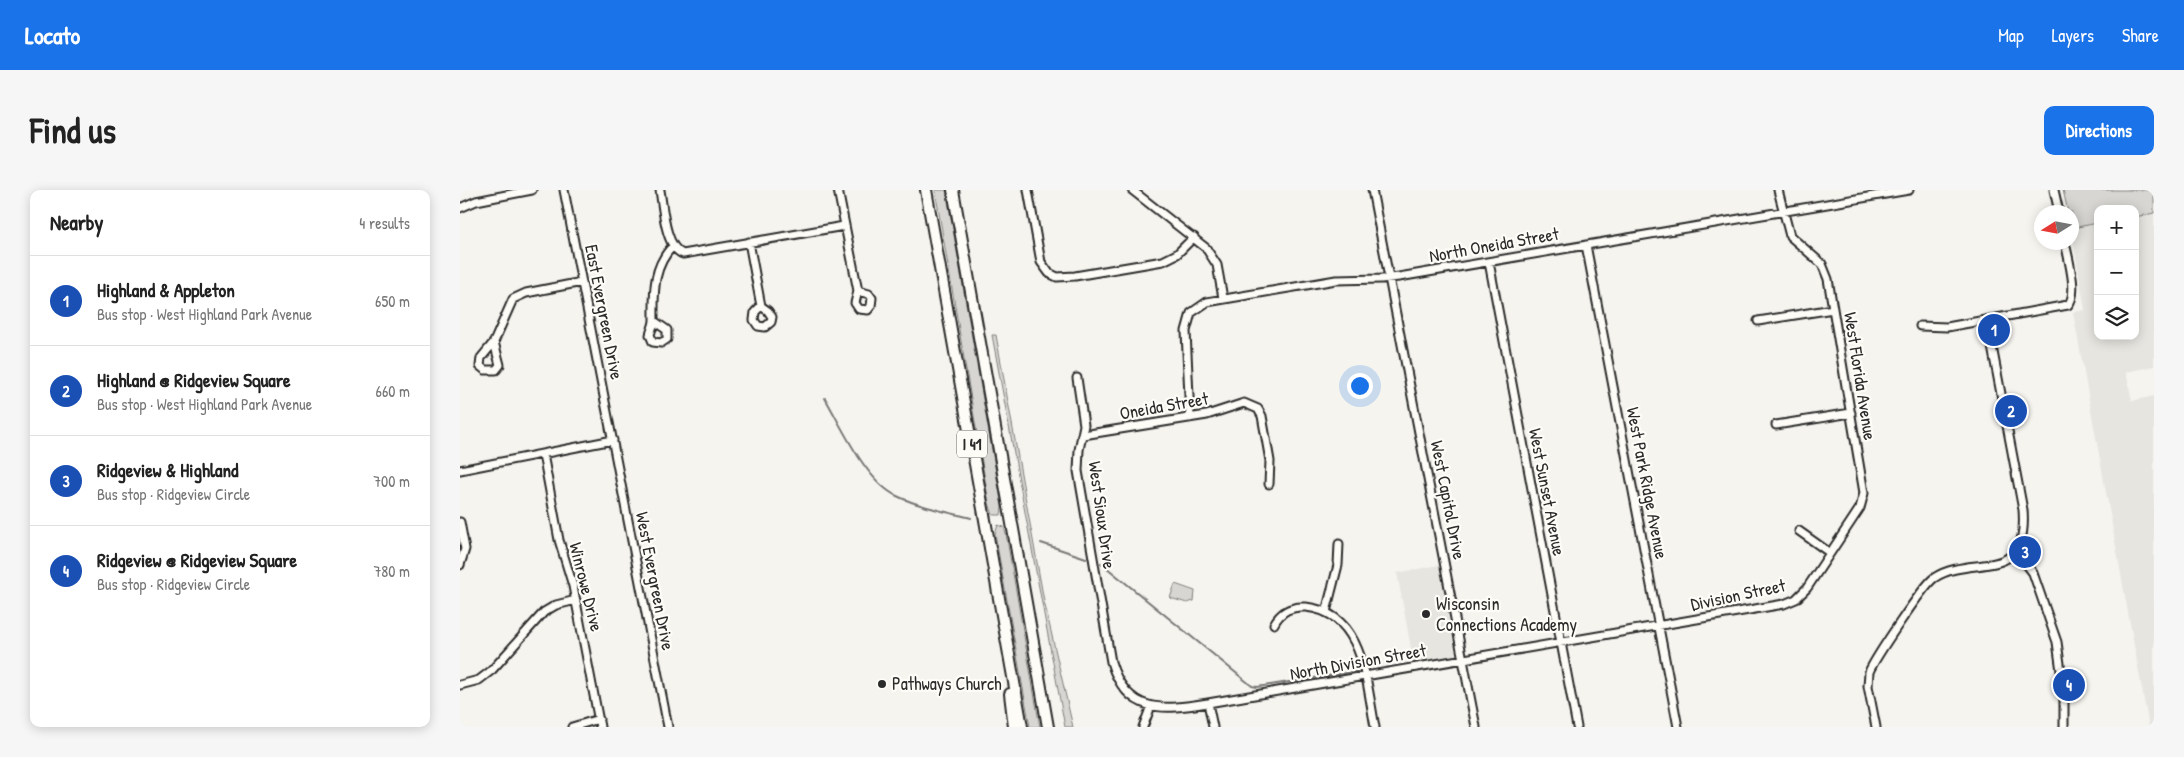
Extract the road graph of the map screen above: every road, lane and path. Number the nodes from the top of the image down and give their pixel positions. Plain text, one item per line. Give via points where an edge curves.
1 (532, 190) edge
2 (564, 190) edge
3 (660, 190) edge
4 (838, 190) edge
5 (926, 190) edge
6 (953, 190) edge
7 (1028, 190) edge
8 (1132, 190) edge
9 (1372, 190) edge
10 (1778, 190) edge
11 (1909, 190) edge
12 (2054, 190) edge
13 (2057, 205) edge
14 (460, 208) edge
15 (1782, 212) junction
16 (844, 226) junction
17 (1194, 237) junction
18 (749, 242) junction
19 (1586, 245) junction
20 (672, 246) junction
21 (2066, 250) edge
22 (1489, 262) junction
23 (1390, 278) junction
24 (582, 282) junction
25 (858, 290) dead end
26 (1223, 298) junction
27 (760, 306) dead end
28 (1833, 309) junction
29 (1987, 320) junction
30 (654, 321) dead end
31 (1758, 321) dead end
32 (1920, 326) dead end
33 (494, 342) dead end
34 (1077, 378) dead end
35 (1850, 413) junction
36 (1190, 418) junction
37 (1776, 425) dead end
38 (1082, 435) junction
39 (613, 440) junction
40 (543, 454) junction
41 (460, 470) edge
42 (1269, 484) dead end
43 (460, 522) edge
44 (1799, 531) dead end
45 (1339, 544) dead end
46 (2018, 548) junction
47 (1830, 553) junction
48 (460, 565) edge
49 (576, 600) junction
50 (1326, 612) junction
51 (1274, 624) dead end
52 (1659, 626) junction
53 (1561, 642) junction
54 (1008, 644) junction
55 (1463, 658) junction
56 (1365, 676) junction
57 (460, 685) edge
58 (1208, 703) junction
59 (1151, 706) junction
60 (599, 719) junction
61 (572, 727) edge
62 (600, 727) edge
63 (668, 727) edge
64 (1014, 727) edge
65 (1022, 727) edge
66 (1048, 727) edge
67 (1143, 727) edge
68 (1213, 727) edge
69 (1375, 727) edge
70 (1476, 727) edge
71 (1577, 727) edge
72 (1678, 727) edge
73 (1876, 727) edge
74 (2064, 727) edge

1 - 14 street via 476,201
2 - 24 street, East Evergreen Drive
3 - 20 street
4 - 16 street
5 - 54 highway, I 41
6 - 66 highway, I 41
7 - 17 street via 1041,262 1049,273 1062,278 1164,261 1178,254
8 - 17 street
9 - 23 street, West Capitol Drive
10 - 15 street, West Florida Avenue
11 - 15 street, North Oneida Street
12 - 13 street
15 - 19 street, North Oneida Street
15 - 28 street, West Florida Avenue via 1793,240 1816,257 1826,270
16 - 18 street
16 - 25 street
17 - 26 street via 1213,257
18 - 20 street via 683,254
18 - 27 street
19 - 22 street, North Oneida Street
19 - 52 street, West Park Ridge Avenue
20 - 30 street via 662,260 654,286
21 - 29 street via 2074,290 2072,301 2062,307
22 - 23 street, North Oneida Street
22 - 53 street, West Sunset Avenue
23 - 26 street, North Oneida Street via 1336,280
23 - 55 street, West Capitol Drive
24 - 33 street via 526,293 513,299
24 - 39 street, East Evergreen Drive
26 - 36 street, North Oneida Street via 1201,304 1187,321
28 - 31 street
28 - 35 street, West Florida Avenue
29 - 32 street via 1947,327
29 - 46 street via 2023,510 2024,524
34 - 38 street, West Sioux Drive via 1084,416
35 - 37 street
35 - 47 street, West Florida Avenue via 1863,500
36 - 38 street, Oneida Street
36 - 42 street, Oneida Street via 1235,404 1250,404 1262,416 1270,461
38 - 59 street, West Sioux Drive via 1078,471 1114,674 1129,694
39 - 40 street
39 - 63 street, West Evergreen Drive
40 - 41 street
40 - 49 street, Winrowe Drive via 559,540
43 - 48 street via 465,549
44 - 47 street
45 - 50 street via 1338,565
46 - 73 street via 1999,563 1942,574 1925,587 1869,672 1868,686
46 - 74 street via 2019,555 2036,580 2057,642 2064,687
47 - 52 street, Division Street via 1807,588 1790,602
49 - 57 street via 544,612 492,670 479,680
49 - 60 street, Winrowe Drive
50 - 51 street via 1307,607 1291,608 1284,611
50 - 56 street via 1352,636
52 - 53 street, North Division Street
52 - 72 street, West Park Ridge Avenue
53 - 55 street, North Division Street
53 - 71 street, West Sunset Avenue
54 - 64 highway via 1007,669
54 - 65 highway, I 41
55 - 56 street, North Division Street
55 - 70 street, West Capitol Drive
56 - 58 street, North Division Street
56 - 69 street
58 - 59 street, North Division Street via 1168,709
58 - 68 street
59 - 67 street
60 - 61 street
60 - 62 street, Winrowe Drive

